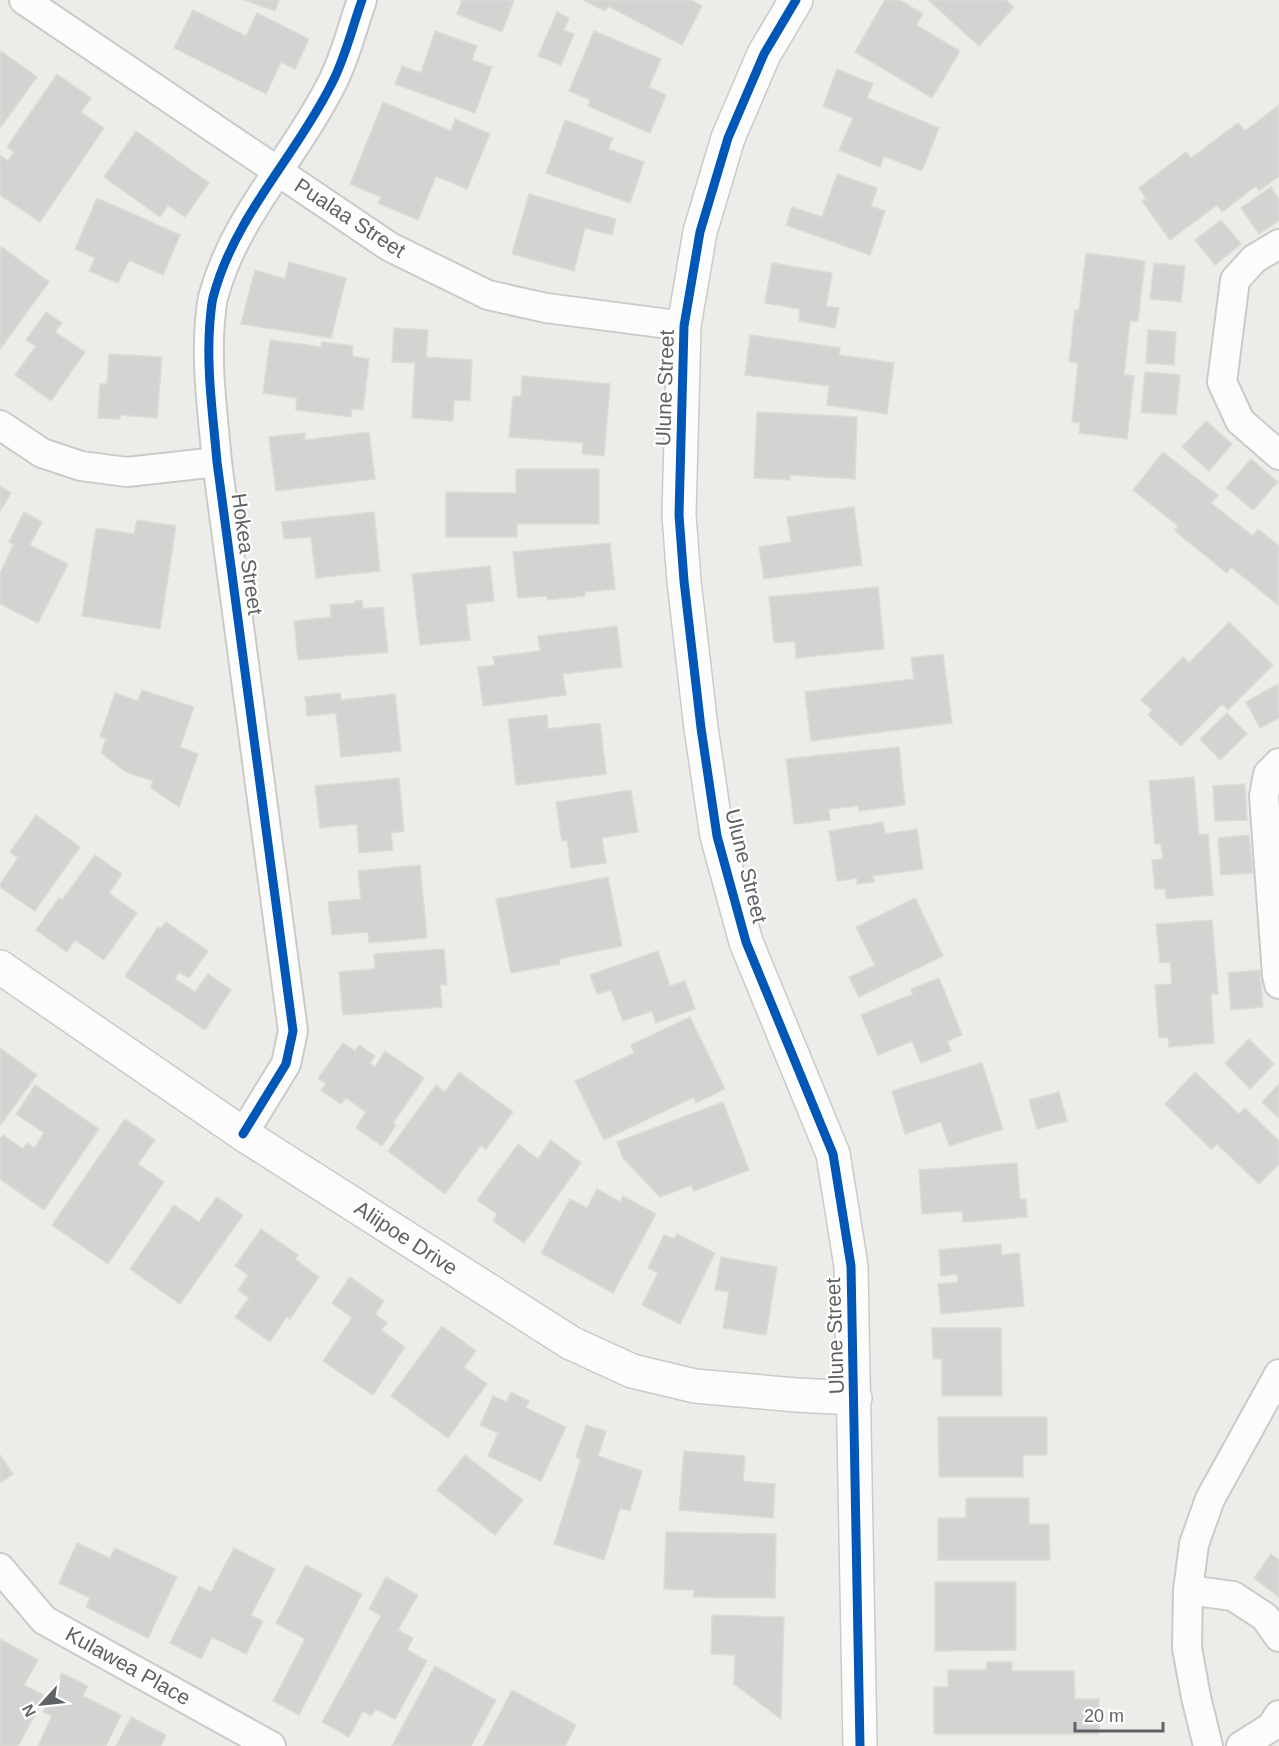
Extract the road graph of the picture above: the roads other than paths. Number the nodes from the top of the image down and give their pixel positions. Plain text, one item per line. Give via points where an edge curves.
1 (24, 0) edge
2 (362, 0) edge
3 (796, 0) edge
4 (277, 171) junction
5 (1279, 243) edge
6 (684, 326) junction
7 (0, 425) edge
8 (1279, 455) edge
9 (217, 462) junction
10 (1279, 763) edge
11 (0, 967) edge
12 (1279, 984) edge
13 (243, 1134) junction
14 (1279, 1374) edge
15 (855, 1398) junction
16 (0, 1568) edge
17 (1188, 1590) junction
18 (1279, 1637) edge
19 (1279, 1715) edge
20 (271, 1746) edge
21 (860, 1746) edge
22 (1208, 1746) edge
23 (1241, 1746) edge

1 - 4 street, Pualaa Street
2 - 4 street, Hokea Street via 332,84
3 - 6 street, Ulune Street via 764,54 728,138 700,232
4 - 6 street, Pualaa Street via 390,247 488,295 546,308
4 - 9 street, Hokea Street via 230,250 213,296 210,384
5 - 8 street via 1254,259 1235,280 1222,382 1240,421
6 - 15 street, Ulune Street via 680,515 684,581 717,836 746,942 833,1154 851,1266
7 - 9 street via 42,453 81,466 127,472
9 - 13 street, Hokea Street via 293,1031 286,1064
10 - 12 street via 1268,774 1264,796
11 - 13 street, Aliipoe Drive
13 - 15 street, Aliipoe Drive via 571,1343 632,1371 695,1386
14 - 17 street via 1210,1499 1194,1544
15 - 21 street, Ulune Street
16 - 20 street, Kulawea Place via 44,1620
17 - 18 street via 1233,1596 1265,1617
17 - 22 street via 1187,1648
19 - 23 street via 1271,1727

